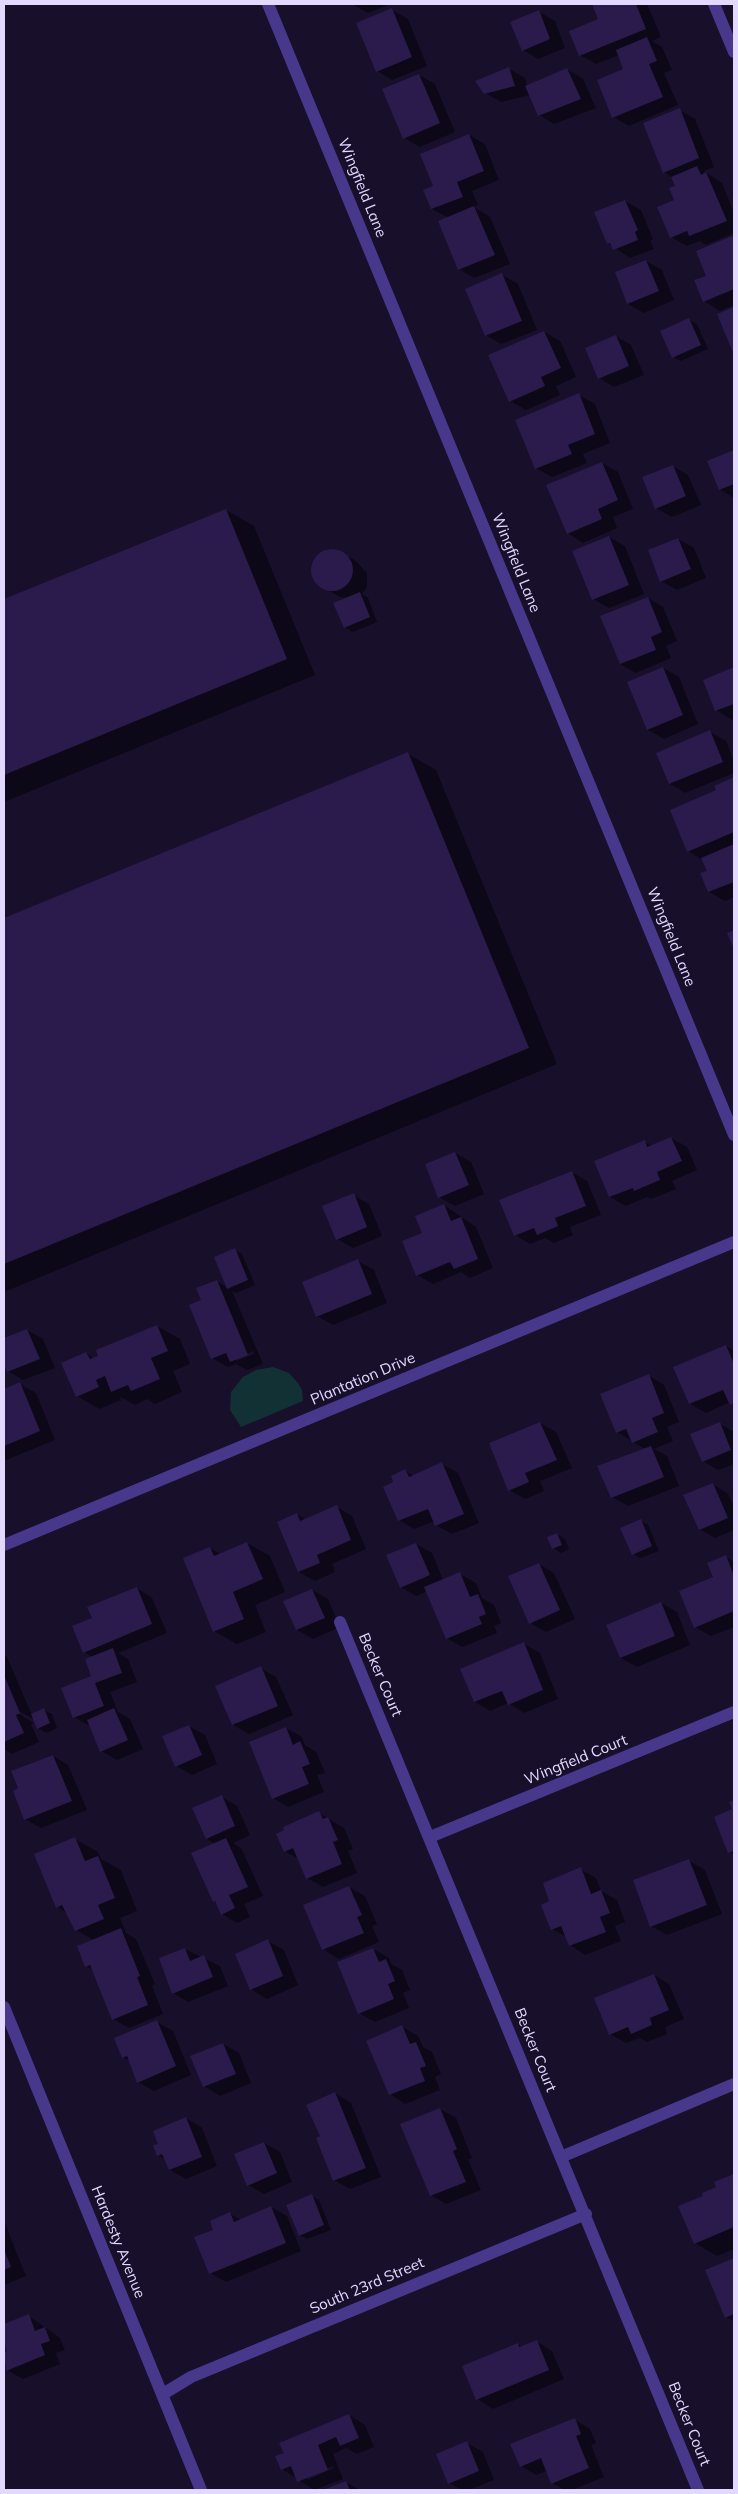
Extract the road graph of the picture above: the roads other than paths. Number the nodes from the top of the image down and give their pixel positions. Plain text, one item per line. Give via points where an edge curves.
1 (268, 4) edge
2 (714, 4) edge
3 (734, 52) edge
4 (734, 1134) edge
5 (734, 1242) edge
6 (4, 1545) edge
7 (340, 1622) dead end
8 (734, 1712) edge
9 (430, 1837) junction
10 (4, 2007) edge
11 (734, 2084) edge
12 (561, 2157) junction
13 (586, 2214) junction
14 (163, 2394) junction
15 (201, 2490) edge
16 (698, 2490) edge

1 - 4 street, Wingfield Lane
2 - 3 street
5 - 6 street, Plantation Drive
7 - 9 street, Becker Court
8 - 9 street, Wingfield Court
9 - 12 street, Becker Court
10 - 14 street, Hardesty Avenue
11 - 12 street
12 - 13 street, Becker Court
13 - 14 street, South 23rd Street via 191,2377
13 - 16 street, Becker Court
14 - 15 street, Hardesty Avenue

